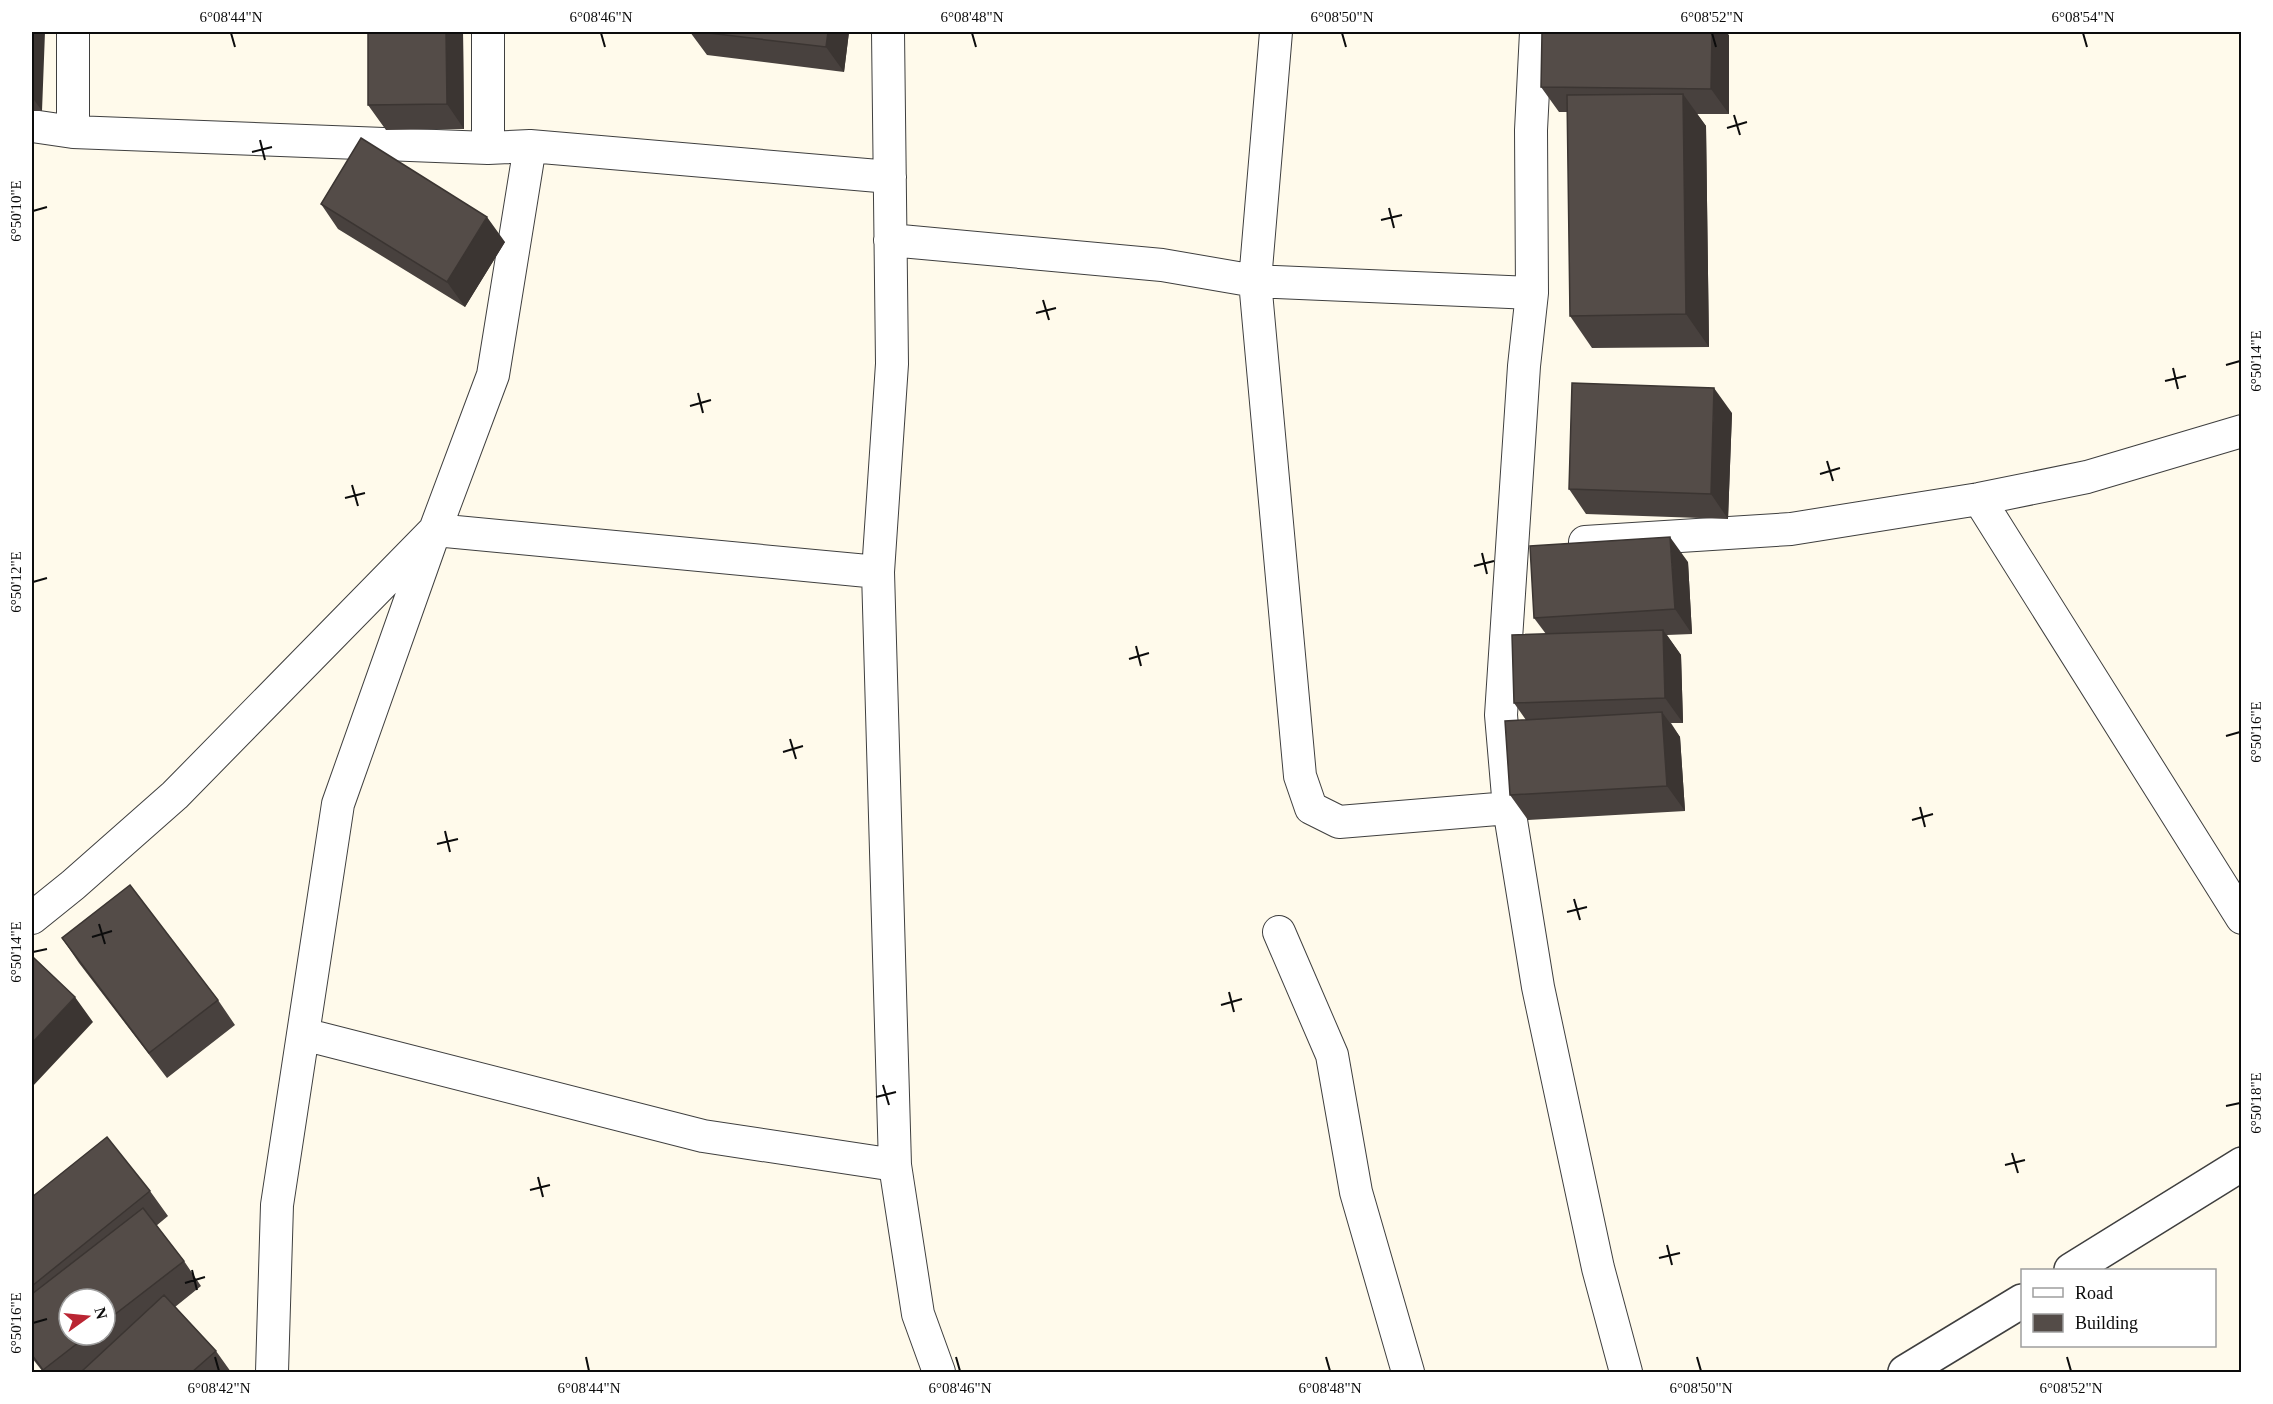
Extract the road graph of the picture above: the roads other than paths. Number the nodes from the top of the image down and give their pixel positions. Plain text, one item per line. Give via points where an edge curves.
1 (73, 32) edge
2 (488, 32) edge
3 (888, 32) edge
4 (1276, 32) edge
5 (1536, 32) edge
6 (32, 126) edge
7 (73, 132) junction
8 (530, 147) junction
9 (488, 148) junction
10 (890, 177) junction
11 (890, 240) junction
12 (1255, 281) junction
13 (1532, 293) junction
14 (2241, 431) edge
15 (1979, 499) junction
16 (435, 530) junction
17 (1536, 546) junction
18 (878, 572) junction
19 (1509, 808) junction
20 (32, 918) edge
21 (2241, 918) edge
22 (1280, 932) dead end
23 (303, 1034) junction
24 (2241, 1164) edge
25 (895, 1165) junction
26 (2074, 1269) edge
27 (2021, 1301) edge
28 (272, 1372) edge
29 (939, 1372) edge
30 (1408, 1372) edge
31 (1626, 1372) edge
32 (1905, 1372) edge

1 - 7 street
2 - 9 street
3 - 10 street
4 - 12 street
5 - 13 street via 1531,130
6 - 7 street
7 - 9 street
8 - 9 street
8 - 10 street
8 - 16 street via 493,375
10 - 11 street
11 - 12 street via 1162,265
11 - 18 street via 892,364
12 - 13 street
12 - 19 street via 1300,776 1311,808 1340,822
13 - 17 street via 1524,366
14 - 15 street via 2087,477
15 - 17 street via 1791,529
15 - 21 street
16 - 18 street
16 - 20 street via 175,795
16 - 23 street via 338,804
17 - 19 street via 1501,715
18 - 25 street
19 - 31 street via 1538,987 1598,1268
22 - 30 street via 1332,1055 1356,1192
23 - 25 street via 703,1136
23 - 28 street via 277,1205
24 - 26 street
25 - 29 street via 918,1314
27 - 32 street

